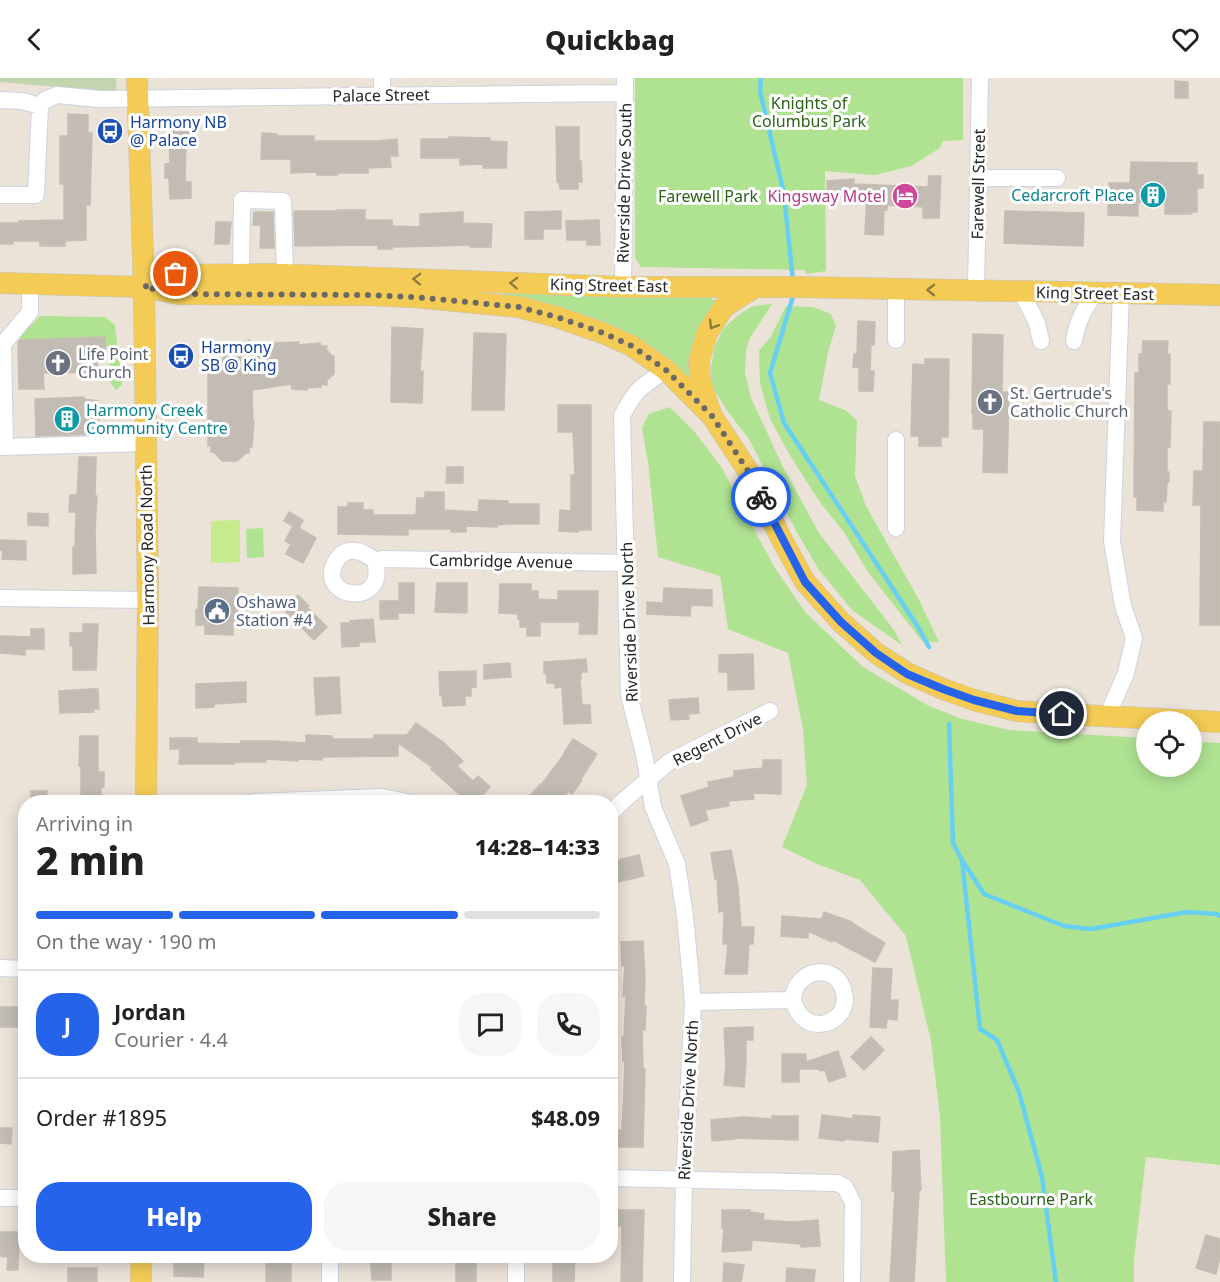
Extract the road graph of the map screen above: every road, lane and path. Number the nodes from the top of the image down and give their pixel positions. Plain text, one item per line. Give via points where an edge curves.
1 (382, 78) edge
2 (980, 78) edge
3 (625, 85) edge
4 (137, 88) edge
5 (382, 95) junction
6 (2, 100) dead end
7 (40, 106) junction
8 (978, 178) junction
9 (1057, 178) dead end
10 (0, 195) edge
11 (241, 275) junction
12 (285, 275) junction
13 (0, 283) edge
14 (30, 284) junction
15 (144, 287) junction
16 (624, 287) junction
17 (763, 287) junction
18 (896, 289) junction
19 (976, 291) junction
20 (1021, 291) junction
21 (1095, 293) junction
22 (1120, 293) junction
23 (1220, 295) edge
24 (896, 340) dead end
25 (1041, 341) dead end
26 (1074, 341) dead end
27 (666, 370) junction
28 (712, 416) junction
29 (896, 440) dead end
30 (146, 443) junction
31 (3, 447) edge
32 (896, 528) dead end
33 (375, 561) dead end
34 (626, 563) junction
35 (0, 598) edge
36 (148, 600) junction
37 (770, 711) dead end
38 (1107, 717) junction
39 (1220, 722) edge
40 (648, 780) junction
41 (146, 795) edge
42 (618, 807) edge
43 (0, 968) edge
44 (18, 969) edge
45 (792, 1000) dead end
46 (693, 1002) junction
47 (618, 1178) edge
48 (684, 1180) junction
49 (0, 1198) edge
50 (18, 1198) edge
51 (141, 1263) edge
52 (330, 1263) edge
53 (516, 1263) edge
54 (141, 1282) edge
55 (330, 1282) edge
56 (516, 1282) edge
57 (682, 1282) edge
58 (852, 1282) edge

1 - 5 street
2 - 8 street, Farewell Street
3 - 5 street, Palace Street
3 - 16 street, Riverside Drive South
4 - 5 street, Palace Street
4 - 7 street, Palace Street via 100,99 57,95
4 - 15 main road, Harmony Road North
6 - 7 street
7 - 10 street via 36,195
8 - 9 street
8 - 19 street, Farewell Street
11 - 12 main road, King Street East
11 - 12 street via 242,200 283,201
11 - 15 main road, King Street East via 176,274
16 -> 12 main road, King Street East
13 - 14 main road, King Street East
14 - 15 main road, King Street East
14 - 31 street via 30,312 3,344
15 - 27 main road via 179,294 366,295 519,307 603,333 632,346
15 - 30 main road, Harmony Road North
16 - 17 main road, King Street East
17 - 18 main road, King Street East
17 -> 28 main road via 724,307 707,333 699,361 700,381
19 -> 18 main road, King Street East
18 - 24 street
19 - 20 main road, King Street East
20 - 21 main road, King Street East
20 - 25 street
21 - 22 main road, King Street East
21 - 26 street via 1080,317
22 - 23 main road, King Street East
22 - 38 street via 1112,541 1123,606 1134,638 1126,673
27 - 28 main road
27 - 34 street, Riverside Drive North via 640,387 622,416
28 - 38 main road via 748,471 805,582 876,653 907,674 974,700 1017,711
29 - 32 street
30 - 31 street
30 - 36 main road, Harmony Road North
33 - 34 street, Cambridge Avenue
34 - 40 street, Riverside Drive North via 629,695
35 - 36 street
36 - 41 main road, Harmony Road North
37 - 40 street, Regent Drive via 669,762
38 - 39 main road
40 - 42 street, Regent Drive
40 - 46 street, Riverside Drive North via 653,807 677,864
43 - 44 street
45 - 46 street
46 - 48 street, Riverside Drive North
47 - 48 street
48 - 57 street, Riverside Drive North
48 - 58 street via 837,1182 845,1187 853,1203
49 - 50 street
51 - 54 main road
52 - 55 street
53 - 56 street

